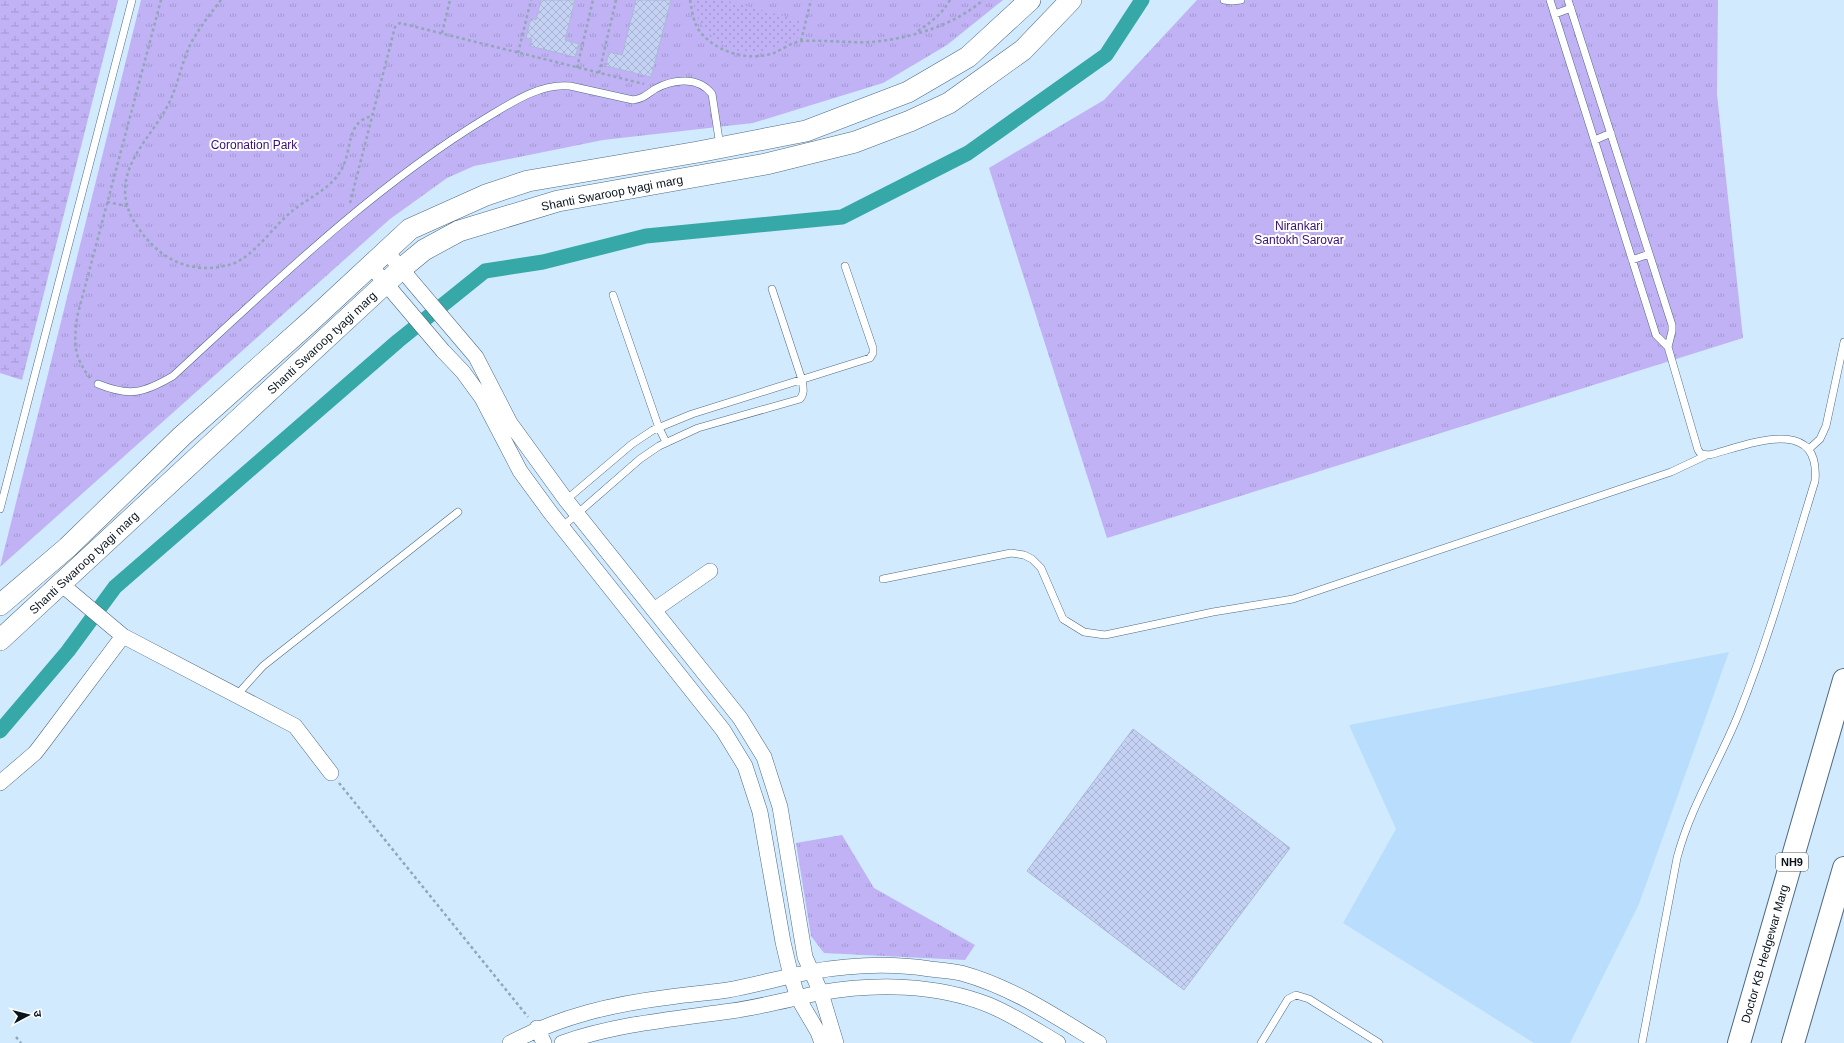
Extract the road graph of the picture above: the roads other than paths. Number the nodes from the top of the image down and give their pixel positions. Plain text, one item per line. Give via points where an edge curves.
1 (132, 0) edge
2 (1030, 0) edge
3 (1071, 0) edge
4 (1224, 0) edge
5 (1241, 0) edge
6 (1550, 0) edge
7 (1568, 0) edge
8 (1571, 8) junction
9 (1555, 14) junction
10 (1611, 134) junction
11 (1594, 140) junction
12 (720, 148) junction
13 (386, 251) junction
14 (1649, 254) junction
15 (1632, 260) junction
16 (370, 265) junction
17 (845, 266) dead end
18 (401, 269) junction
19 (386, 284) junction
20 (772, 288) dead end
21 (613, 295) dead end
22 (1844, 342) edge
23 (1668, 347) junction
24 (802, 380) junction
25 (98, 384) road end
26 (489, 397) junction
27 (659, 428) junction
28 (666, 442) junction
29 (1808, 449) junction
30 (1704, 456) junction
31 (566, 500) junction
32 (0, 509) edge
33 (458, 512) dead end
34 (550, 512) junction
35 (578, 514) junction
36 (562, 527) junction
37 (68, 547) junction
38 (83, 565) junction
39 (710, 571) dead end
40 (883, 579) dead end
41 (66, 589) junction
42 (0, 606) edge
43 (651, 606) junction
44 (631, 614) junction
45 (3, 633) edge
46 (121, 635) junction
47 (1844, 680) edge
48 (237, 695) junction
49 (331, 773) road end
50 (0, 783) edge
51 (775, 792) junction
52 (755, 798) junction
53 (1844, 868) edge
54 (812, 972) junction
55 (791, 976) junction
56 (821, 993) junction
57 (798, 998) junction
58 (538, 1028) junction
59 (510, 1043) edge
60 (544, 1043) edge
61 (562, 1043) edge
62 (822, 1043) edge
63 (836, 1043) edge
64 (1058, 1043) edge
65 (1099, 1043) edge
66 (1261, 1043) edge
67 (1379, 1043) edge
68 (1642, 1043) edge
69 (1739, 1043) edge
70 (1793, 1043) edge

1 - 32 lane
2 - 12 main road, Shanti Swaroop tyagi marg via 968,57 908,92 806,131
3 - 18 main road, Shanti Swaroop tyagi marg via 1018,54 949,103 910,121 855,142 766,164 558,201 459,231 424,250
4 - 5 lane
6 - 9 lane
7 - 8 lane
8 - 9 lane
8 - 10 lane
9 - 11 lane
10 - 11 lane
10 - 14 lane
11 - 15 lane
12 - 13 main road, Shanti Swaroop tyagi marg via 528,181 486,195 410,229
12 - 25 lane via 712,94 698,83 687,80 671,83 643,98 633,100 570,86 547,88 511,103 418,163 345,222 173,376 153,388 134,392 115,391
13 - 16 main road, Shanti Swaroop tyagi marg
13 - 18 street
14 - 15 lane
14 - 23 lane via 1672,324
15 - 23 lane via 1656,335
16 - 19 street
16 - 37 main road, Shanti Swaroop tyagi marg via 182,436
17 - 24 lane via 874,348 873,353 865,361
18 - 19 main road, Shanti Swaroop tyagi marg
18 - 26 street via 476,357
19 - 26 street via 463,372
19 - 38 main road, Shanti Swaroop tyagi marg
20 - 24 lane
21 - 27 lane
22 - 29 lane via 1826,426 1820,439
23 - 30 lane via 1698,450
24 - 27 lane via 692,414
24 - 28 lane via 803,396 800,399 698,428
26 - 31 street
26 - 34 street via 520,471
27 - 28 lane
27 - 31 lane via 632,444
28 - 35 lane via 640,459
29 - 30 lane via 1800,441 1775,438
29 - 68 lane via 1814,458 1815,480 1760,658 1738,715 1684,831
30 - 40 lane via 1671,472 1293,599 1213,612 1105,635 1084,632 1063,619 1041,568 1024,555 1011,554
31 - 34 street
31 - 35 street
33 - 48 lane via 263,666
34 - 36 street
35 - 36 lane
35 - 43 street
36 - 44 street
37 - 38 main road
37 - 42 main road, Shanti Swaroop tyagi marg
38 - 41 main road, Shanti Swaroop tyagi marg
39 - 43 street
41 - 45 main road, Shanti Swaroop tyagi marg
41 - 46 street
43 - 44 street
43 - 51 street via 740,718 764,758
44 - 52 street via 723,730 745,766
46 - 48 street
46 - 50 street via 35,753
47 - 69 highway, Doctor KB Hedgewar Marg / NH9
48 - 49 street via 295,726
51 - 52 street
51 - 54 street via 780,807 804,951
52 - 55 street via 760,812
53 - 70 highway
54 - 55 street
54 - 56 street
54 - 65 street via 865,966 907,966 960,973 998,985 1034,1003
55 - 57 street
55 - 58 street via 728,990 620,1005
56 - 57 street
56 - 63 street
56 - 64 street via 905,987 955,994 1024,1022
57 - 61 street via 732,1011 625,1026 580,1036
57 - 62 street
58 - 59 street
58 - 60 street
66 - 67 lane via 1288,999 1296,995 1309,999

